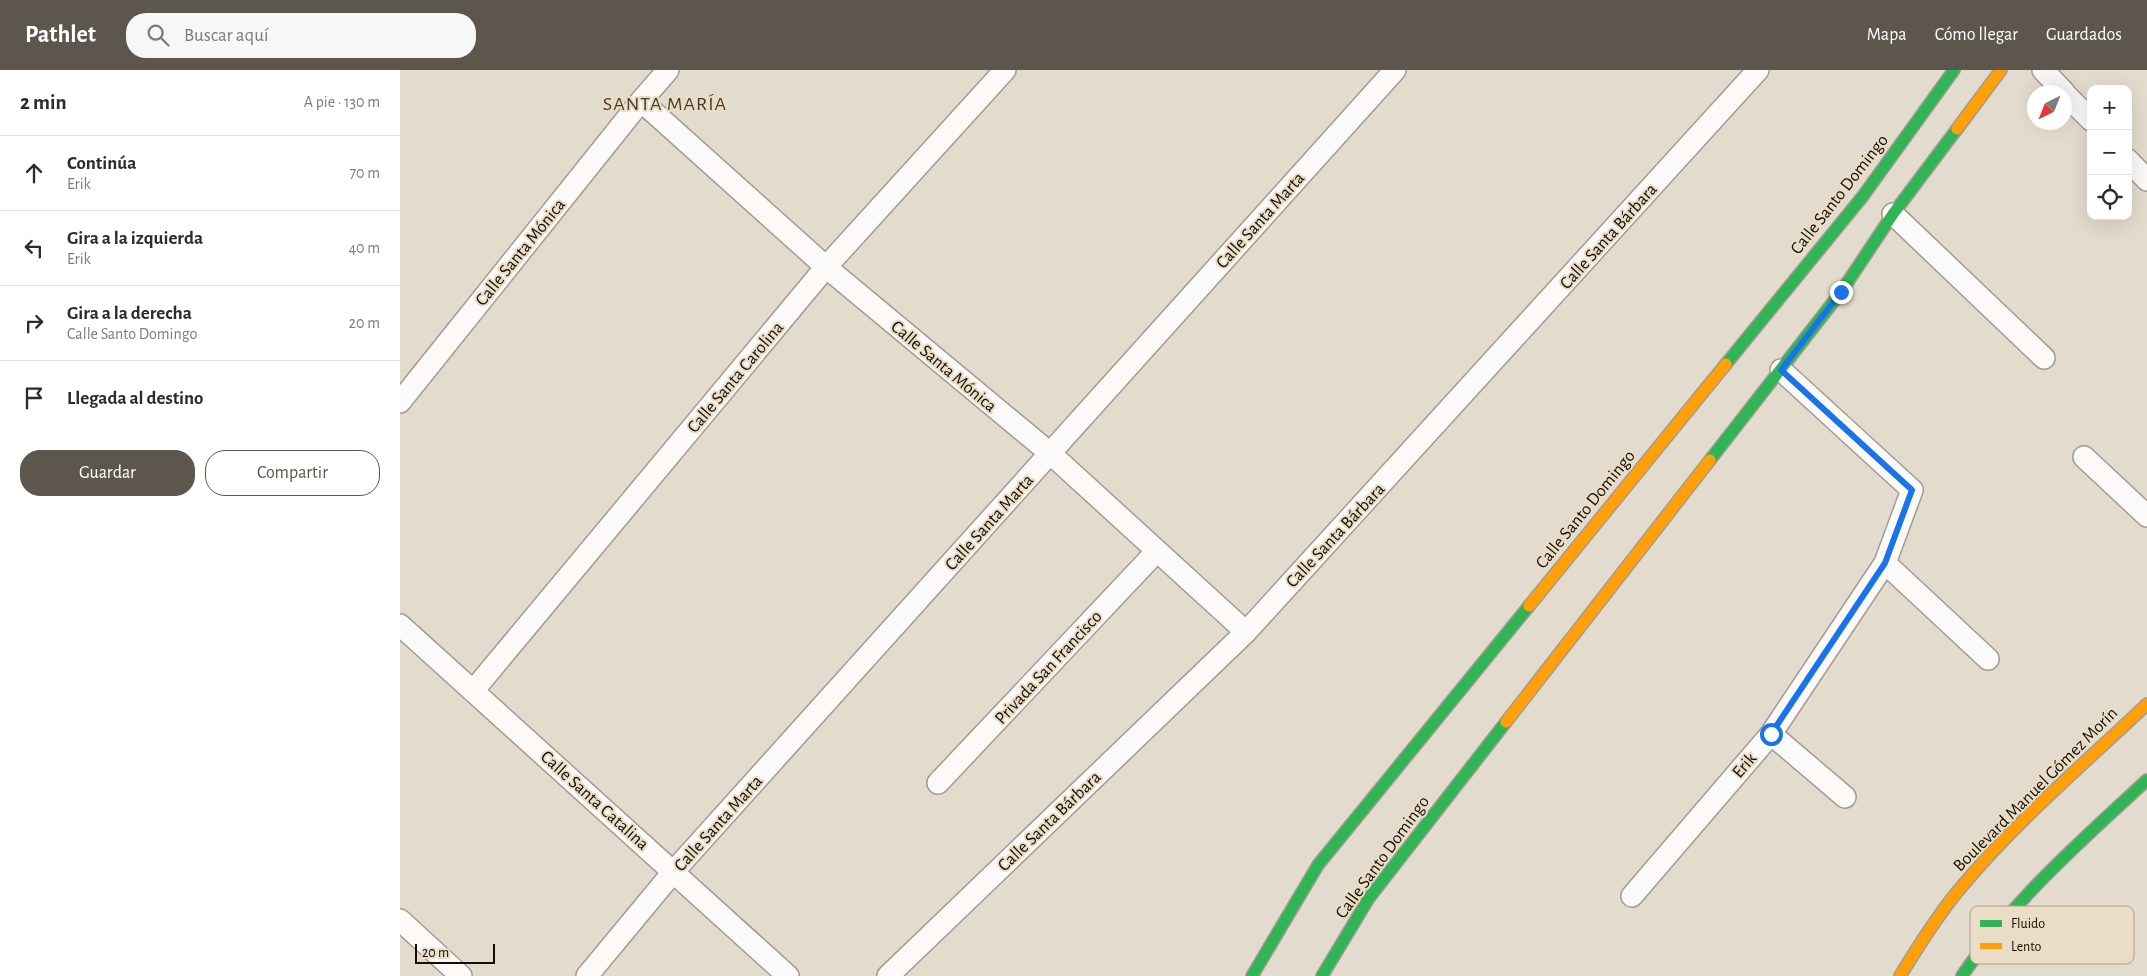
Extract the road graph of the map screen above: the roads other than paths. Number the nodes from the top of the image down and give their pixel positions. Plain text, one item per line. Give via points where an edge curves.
1 (668, 70) edge
2 (1005, 70) edge
3 (1395, 70) edge
4 (1758, 70) edge
5 (1954, 70) edge
6 (2001, 70) edge
7 (2043, 70) edge
8 (2057, 85) edge
9 (641, 101) junction
10 (2072, 101) edge
11 (2087, 116) edge
12 (2132, 164) edge
13 (2147, 180) edge
14 (1893, 214) junction
15 (826, 267) junction
16 (2044, 358) dead end
17 (1781, 370) junction
18 (400, 402) edge
19 (1050, 454) junction
20 (2084, 457) dead end
21 (2147, 516) edge
22 (1157, 551) junction
23 (1885, 563) junction
24 (400, 625) edge
25 (1246, 632) junction
26 (1988, 659) dead end
27 (473, 691) junction
28 (2147, 704) edge
29 (1771, 734) junction
30 (2147, 780) edge
31 (938, 783) dead end
32 (1845, 796) dead end
33 (674, 871) junction
34 (1632, 896) dead end
35 (2016, 906) edge
36 (400, 920) edge
37 (461, 976) edge
38 (587, 976) edge
39 (788, 976) edge
40 (888, 976) edge
41 (1252, 976) edge
42 (1322, 976) edge
43 (1900, 976) edge

1 - 9 street, Calle Santa Mónica
2 - 15 street, Calle Santa Carolina
3 - 19 street, Calle Santa Marta
4 - 25 street, Calle Santa Bárbara
5 - 41 street, Calle Santo Domingo via 1863,196 1318,865
6 - 14 street, Calle Santo Domingo
7 - 8 street
9 - 15 street, Calle Santa Mónica
9 - 18 street, Calle Santa Mónica
10 - 11 street
12 - 13 street
14 - 16 street
14 - 17 street, Calle Santo Domingo via 1841,292
15 - 19 street, Calle Santa Mónica
15 - 27 street, Calle Santa Carolina
17 - 23 street, Erik via 1912,490
17 - 42 street, Calle Santo Domingo via 1369,898
19 - 22 street, Calle Santa Mónica
19 - 33 street, Calle Santa Marta
20 - 21 street
22 - 25 street, Calle Santa Mónica
22 - 31 street, Privada San Francisco
23 - 26 street
23 - 29 street, Erik
24 - 27 street, Calle Santa Catalina
25 - 40 street, Calle Santa Bárbara
27 - 33 street, Calle Santa Catalina
28 - 43 street, Boulevard Manuel Gómez Morín via 2011,833 1967,880 1929,928
29 - 32 street
29 - 34 street, Erik
30 - 35 street
33 - 38 street, Calle Santa Marta
33 - 39 street, Calle Santa Catalina
36 - 37 street

